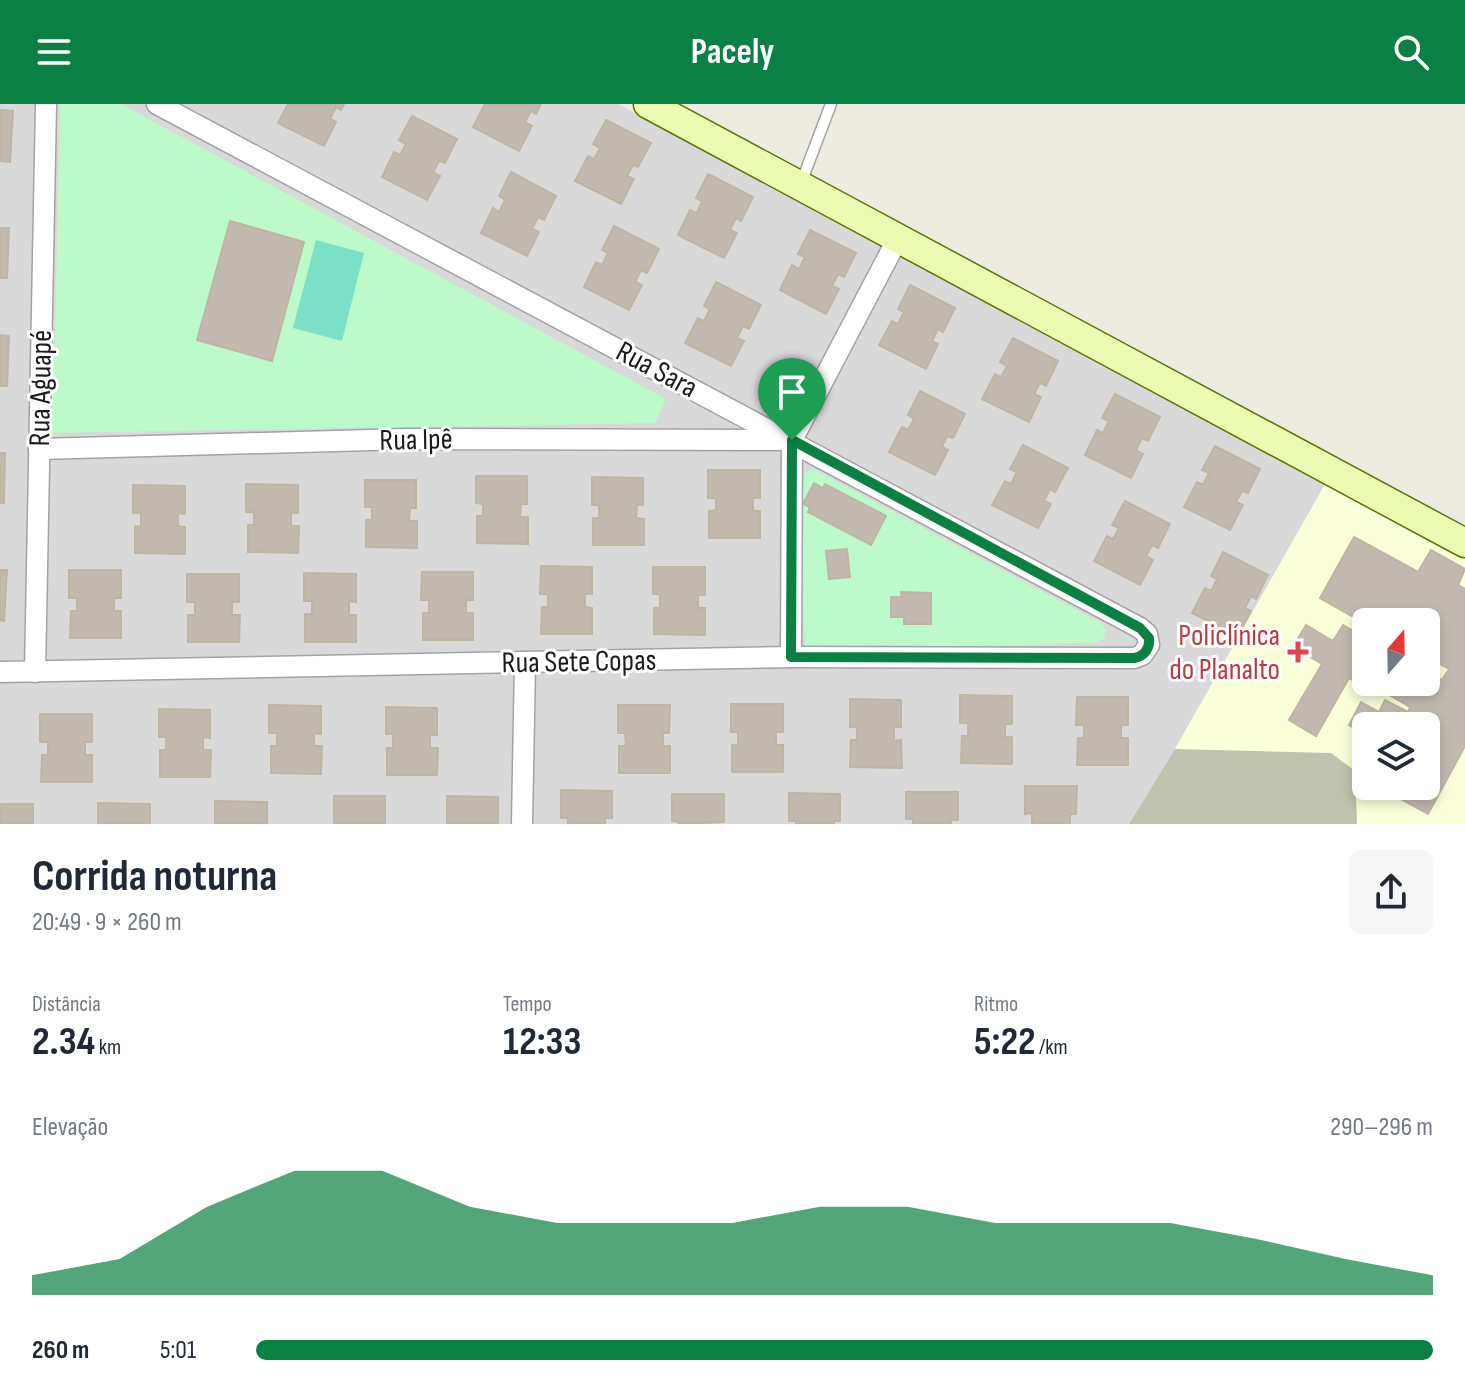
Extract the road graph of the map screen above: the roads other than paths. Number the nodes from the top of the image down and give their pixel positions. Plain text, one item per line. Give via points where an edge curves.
1 (46, 104) edge
2 (157, 104) edge
3 (648, 104) edge
4 (831, 104) edge
5 (800, 185) junction
6 (899, 236) junction
7 (792, 440) junction
8 (39, 449) junction
9 (1465, 543) edge
10 (1149, 642) joint
11 (791, 657) junction
12 (525, 662) junction
13 (0, 672) edge
14 (35, 672) junction
15 (522, 824) edge

1 - 8 street, Rua Aguapé
2 - 7 street, Rua Sara
3 - 5 main road
4 - 5 lane
5 - 6 main road
6 - 7 street
6 - 9 main road
7 - 8 street, Rua Ipê via 407,439
7 - 10 street, Rua Sara via 1140,628
7 - 11 street
8 - 14 street, Rua Aguapé
10 - 11 street, Rua Sete Copas via 1134,658
11 - 12 street, Rua Sete Copas
12 - 14 street, Rua Sete Copas
12 - 15 street
13 - 14 street, Rua Sete Copas

